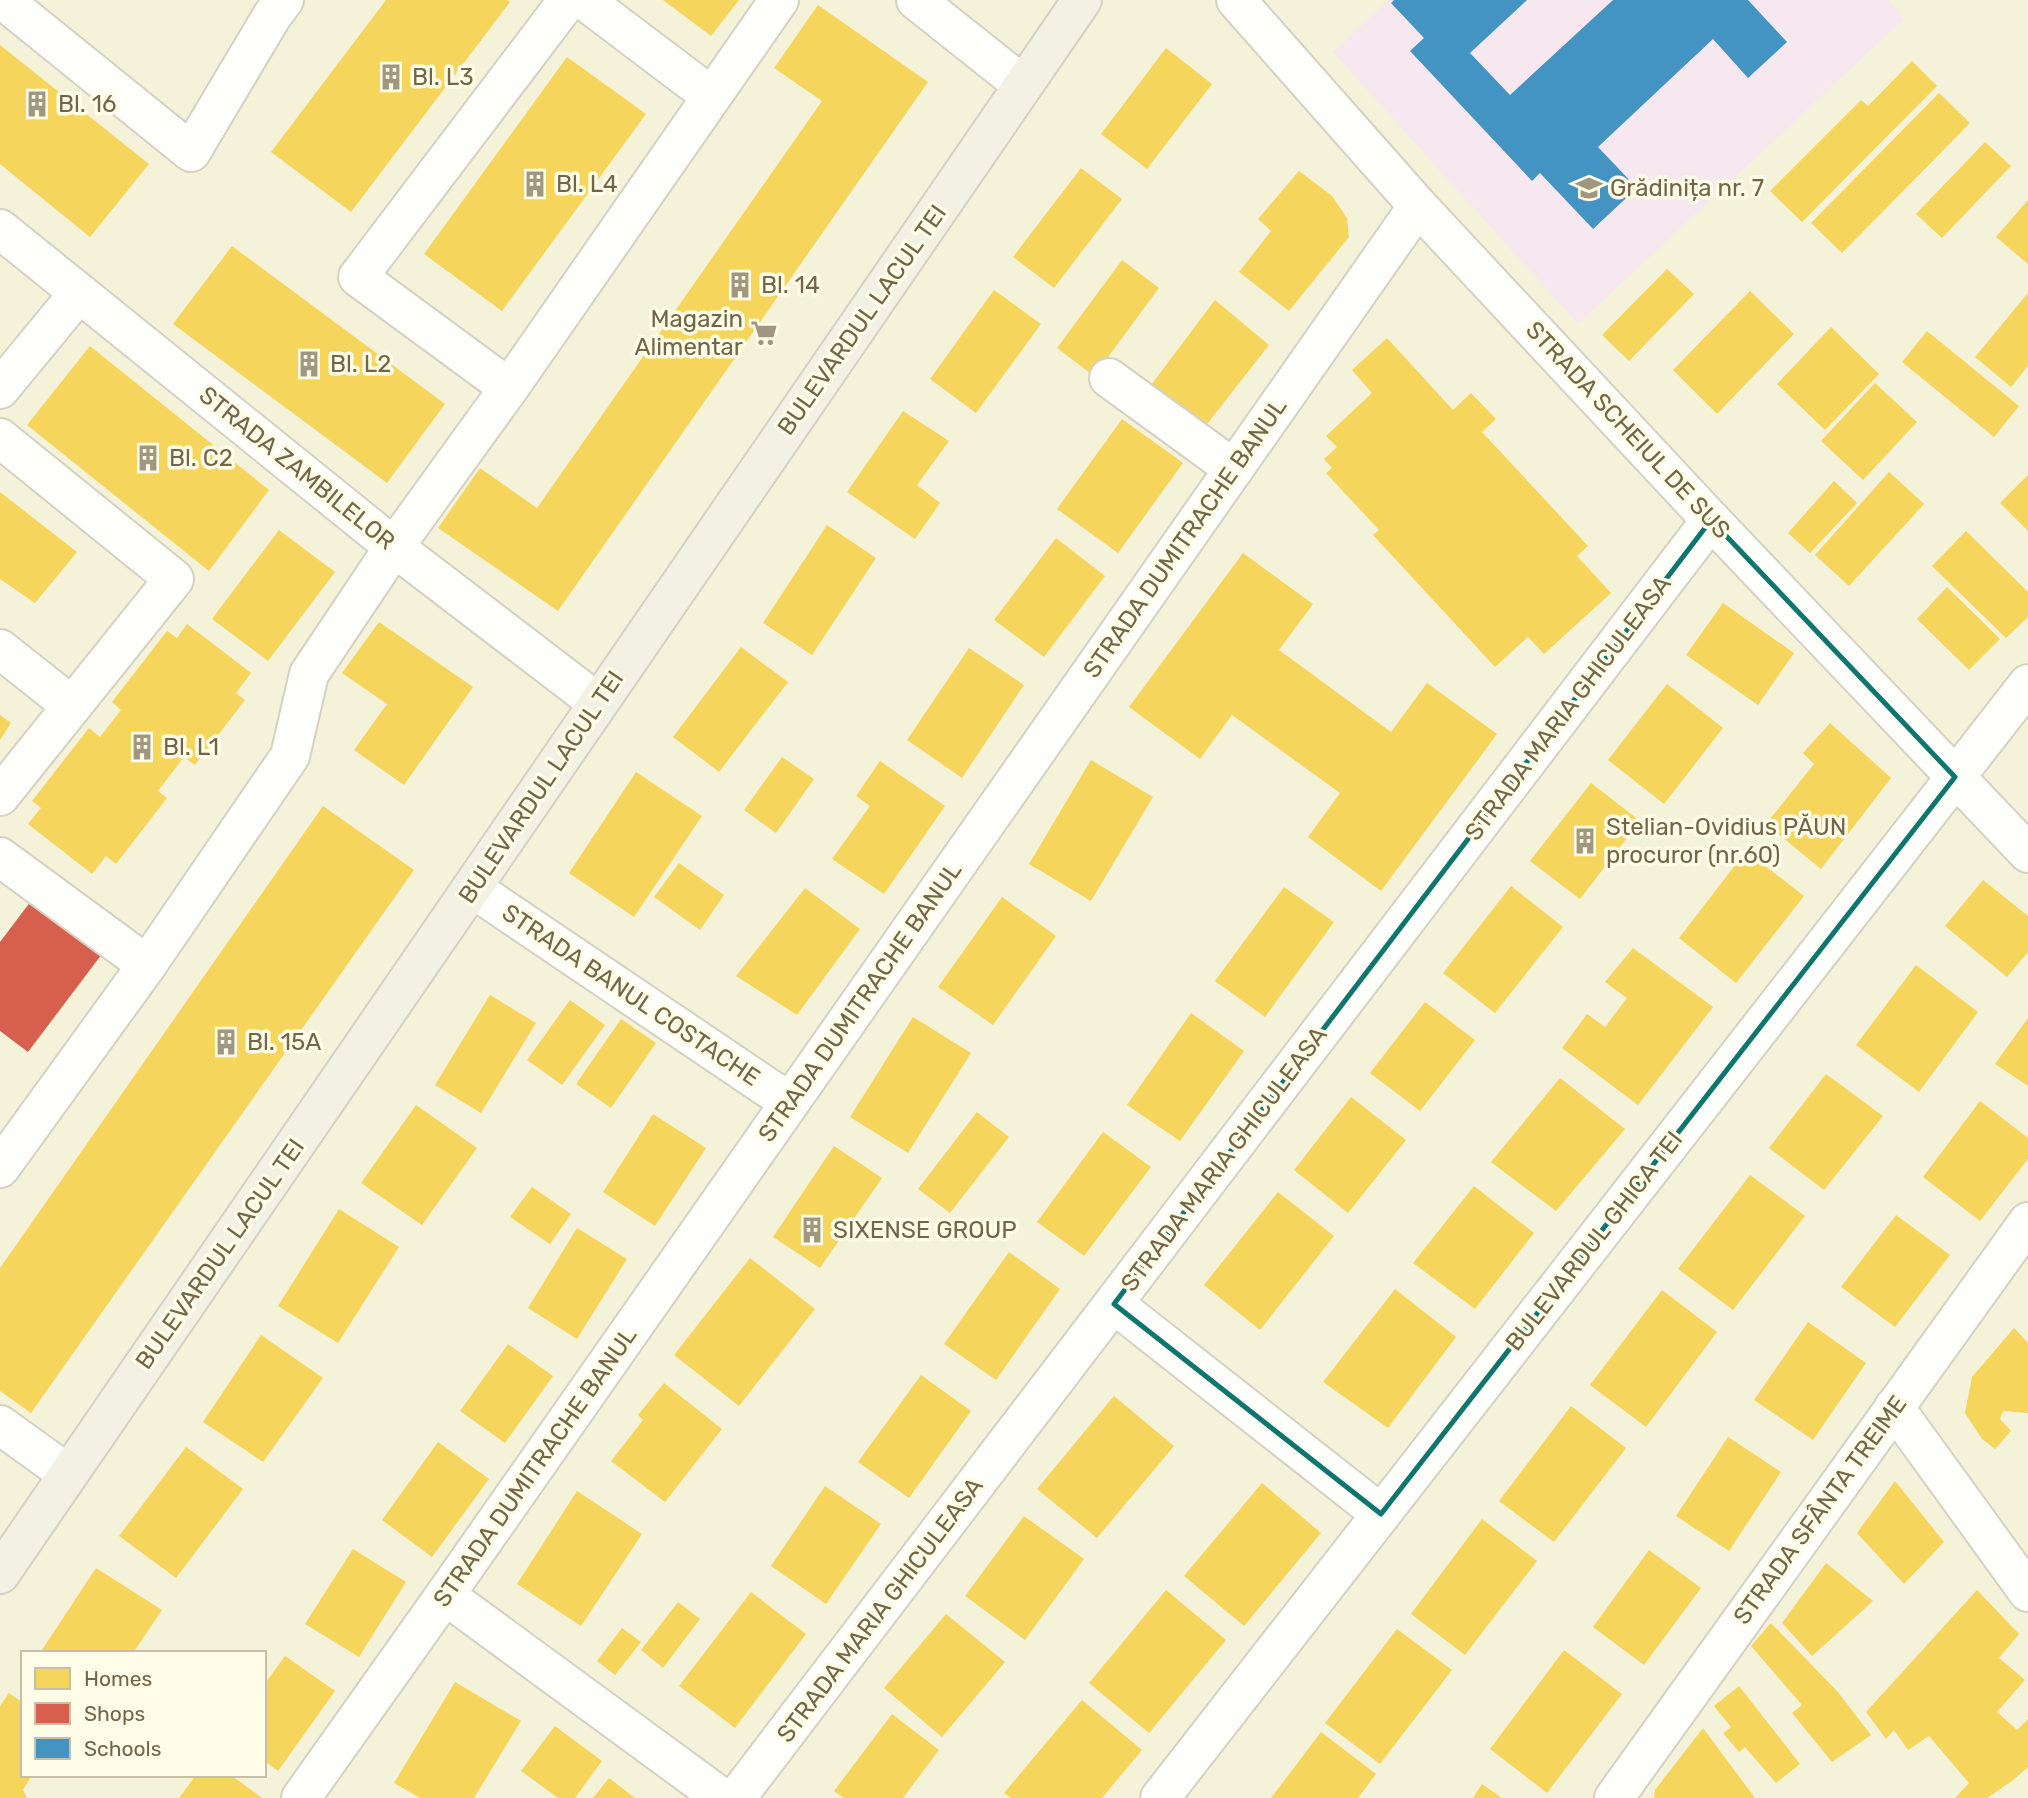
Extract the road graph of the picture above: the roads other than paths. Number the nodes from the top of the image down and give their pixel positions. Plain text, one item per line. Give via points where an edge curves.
1 (3, 0) edge
2 (568, 0) edge
3 (584, 0) edge
4 (779, 0) edge
5 (916, 0) edge
6 (1082, 0) edge
7 (1236, 0) edge
8 (269, 5) edge
9 (1023, 85) junction
10 (711, 96) junction
11 (1418, 206) junction
12 (0, 229) edge
13 (79, 293) junction
14 (1108, 378) dead end
15 (509, 388) junction
16 (0, 389) edge
17 (0, 438) edge
18 (1234, 469) junction
19 (1711, 520) junction
20 (394, 547) junction
21 (0, 649) edge
22 (2028, 684) edge
23 (598, 703) junction
24 (72, 706) junction
25 (1955, 777) junction
26 (0, 796) edge
27 (2028, 853) edge
28 (0, 857) edge
29 (472, 888) junction
30 (147, 965) junction
31 (789, 1102) junction
32 (0, 1168) edge
33 (2028, 1222) edge
34 (1114, 1304) junction
35 (1894, 1406) junction
36 (0, 1425) edge
37 (68, 1474) junction
38 (1381, 1514) junction
39 (0, 1574) edge
40 (2028, 1592) edge
41 (445, 1595) junction
42 (301, 1798) edge
43 (722, 1798) edge
44 (736, 1798) edge
45 (1160, 1798) edge
46 (1614, 1798) edge

1 - 8 street via 191,152
2 - 15 street via 358,277
3 - 10 street
4 - 10 street
5 - 9 street
6 - 9 main road, BULEVARDUL LACUL TEI
7 - 11 street, STRADA SCHEIUL DE SUS
9 - 23 main road, BULEVARDUL LACUL TEI
10 - 15 street
11 - 18 street, STRADA DUMITRACHE BANUL
11 - 19 street, STRADA SCHEIUL DE SUS
12 - 13 street, STRADA ZAMBILELOR
13 - 16 street
13 - 20 street, STRADA ZAMBILELOR
14 - 18 street
15 - 20 street
17 - 24 street via 174,579
18 - 31 street, STRADA DUMITRACHE BANUL
19 - 25 street, STRADA SCHEIUL DE SUS
19 - 34 street, STRADA MARIA GHICULEASA
20 - 23 street, STRADA ZAMBILELOR
20 - 30 street via 309,674 290,756
21 - 24 street
22 - 25 street, BULEVARDUL GHICA TEI
23 - 29 main road, BULEVARDUL LACUL TEI
24 - 26 street
25 - 27 street, STRADA SCHEIUL DE SUS
25 - 38 street, BULEVARDUL GHICA TEI
28 - 30 street
29 - 31 street, STRADA BANUL COSTACHE
29 - 37 main road, BULEVARDUL LACUL TEI
30 - 32 street
31 - 41 street, STRADA DUMITRACHE BANUL
33 - 35 street, STRADA SFÂNTA TREIME
34 - 38 street
34 - 44 street, STRADA MARIA GHICULEASA
35 - 40 street
35 - 46 street, STRADA SFÂNTA TREIME
36 - 37 street
37 - 39 main road, BULEVARDUL LACUL TEI
38 - 45 street, BULEVARDUL GHICA TEI
41 - 42 street, STRADA DUMITRACHE BANUL
41 - 43 street

